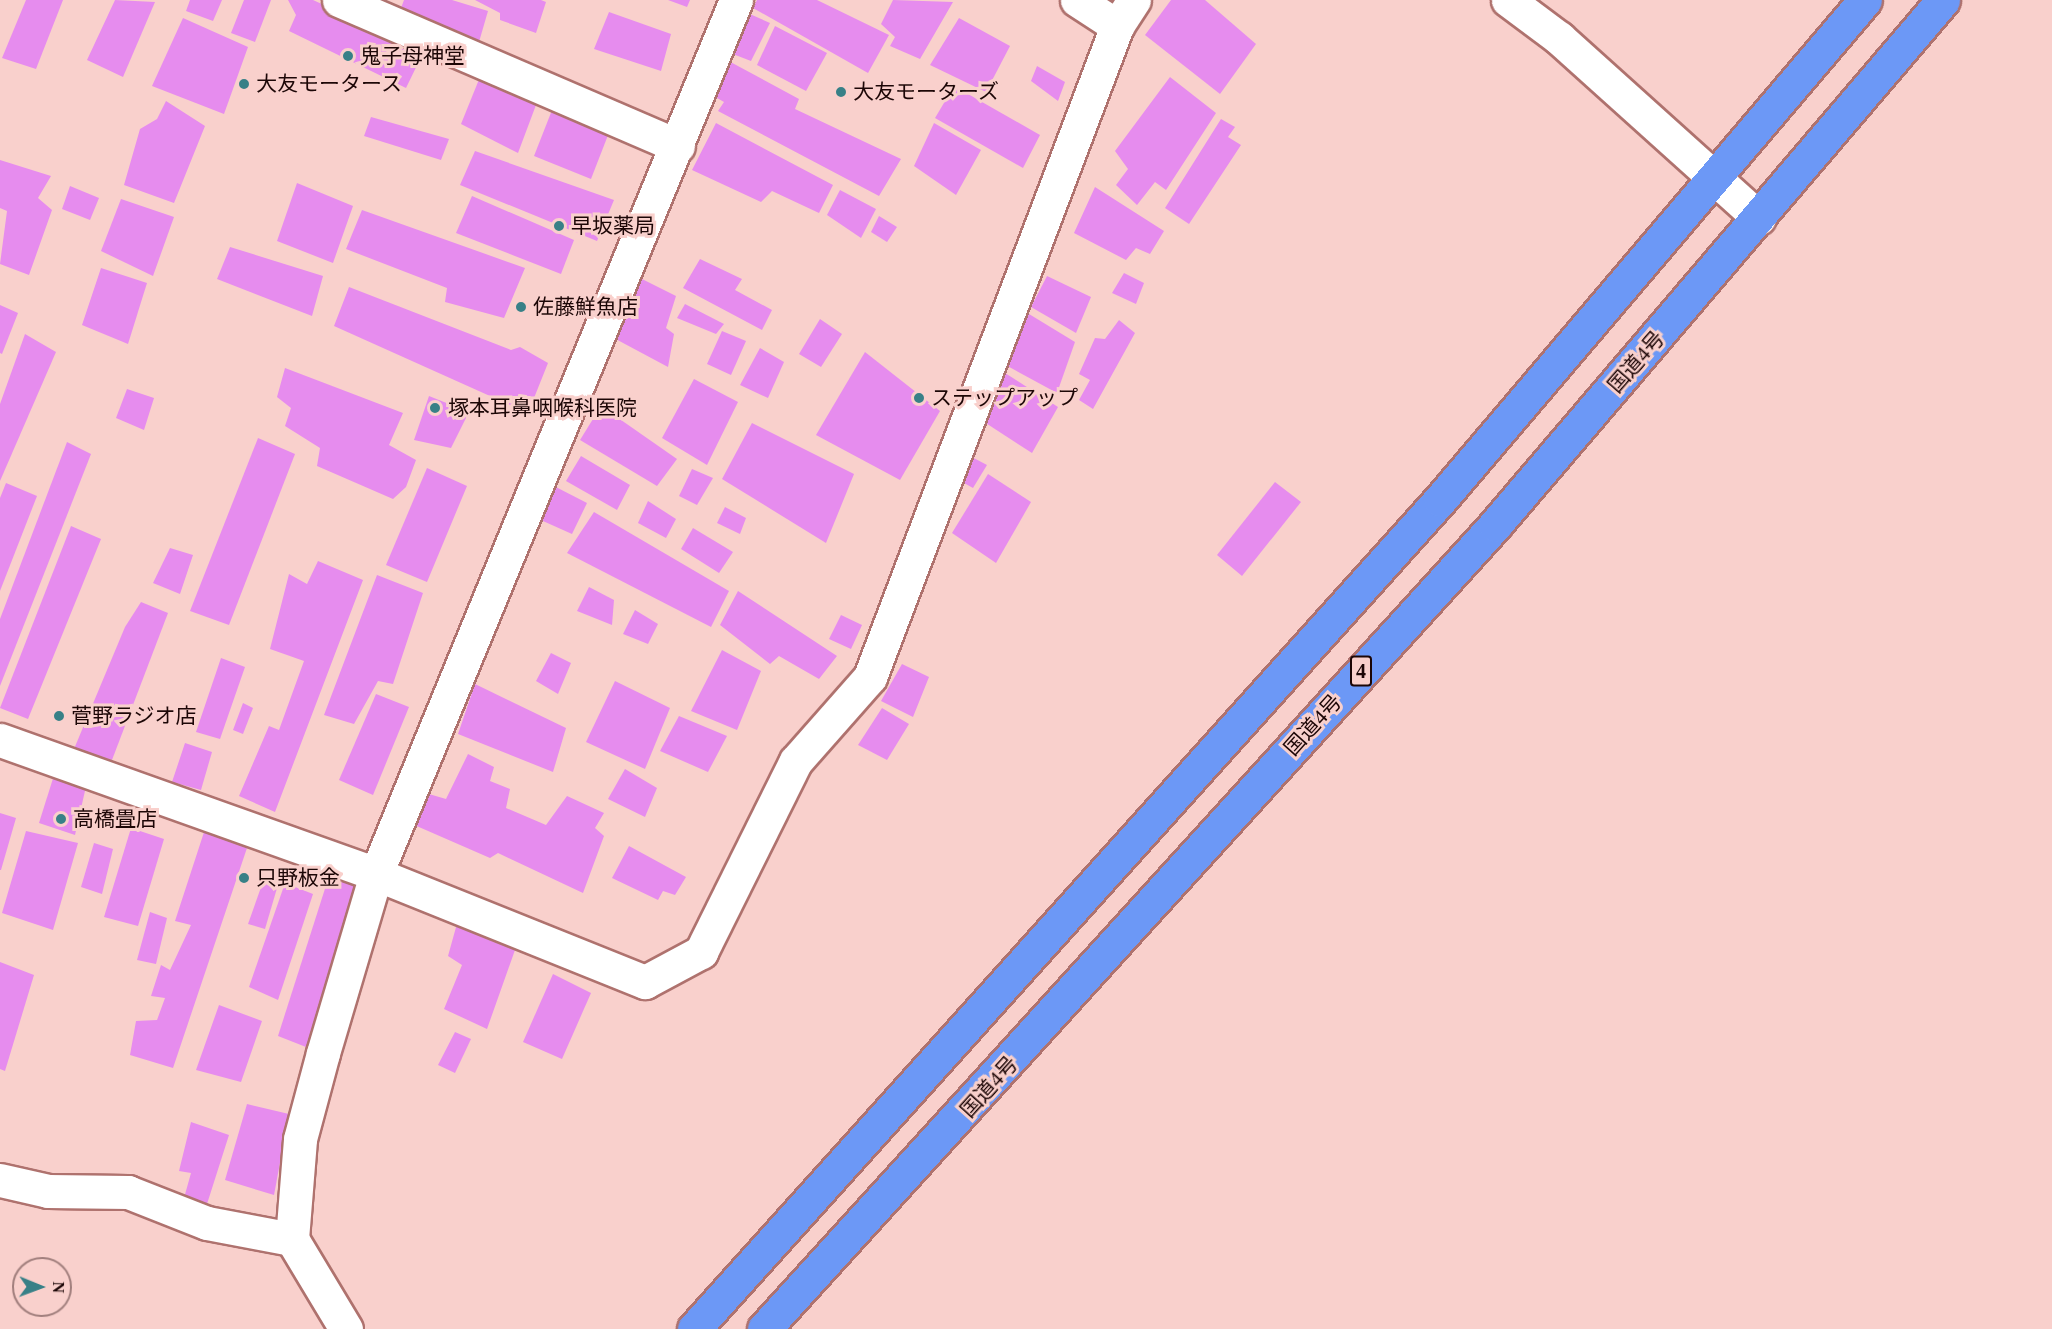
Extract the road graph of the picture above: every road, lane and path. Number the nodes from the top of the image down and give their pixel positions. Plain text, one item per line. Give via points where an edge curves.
1 (339, 0) edge
2 (736, 0) edge
3 (1077, 0) edge
4 (1508, 0) edge
5 (1865, 0) edge
6 (1942, 0) edge
7 (1126, 13) edge
8 (678, 146) junction
9 (1712, 178) junction
10 (1759, 218) junction
11 (0, 740) edge
12 (376, 874) junction
13 (0, 1180) edge
14 (292, 1239) junction
15 (346, 1329) edge
16 (694, 1329) edge
17 (764, 1329) edge

1 - 8 street
2 - 8 street
3 - 7 street
4 - 9 street via 1559,38
5 - 9 highway
6 - 10 highway, 国道4号 / 4
7 - 12 street via 870,677 796,761 701,952 645,982
8 - 12 street
9 - 10 street
9 - 16 highway via 1440,500
10 - 17 highway, 国道4号 / 4 via 1495,525
11 - 12 street
12 - 14 street via 300,1139
13 - 14 street via 48,1191 128,1192 207,1223
14 - 15 street

